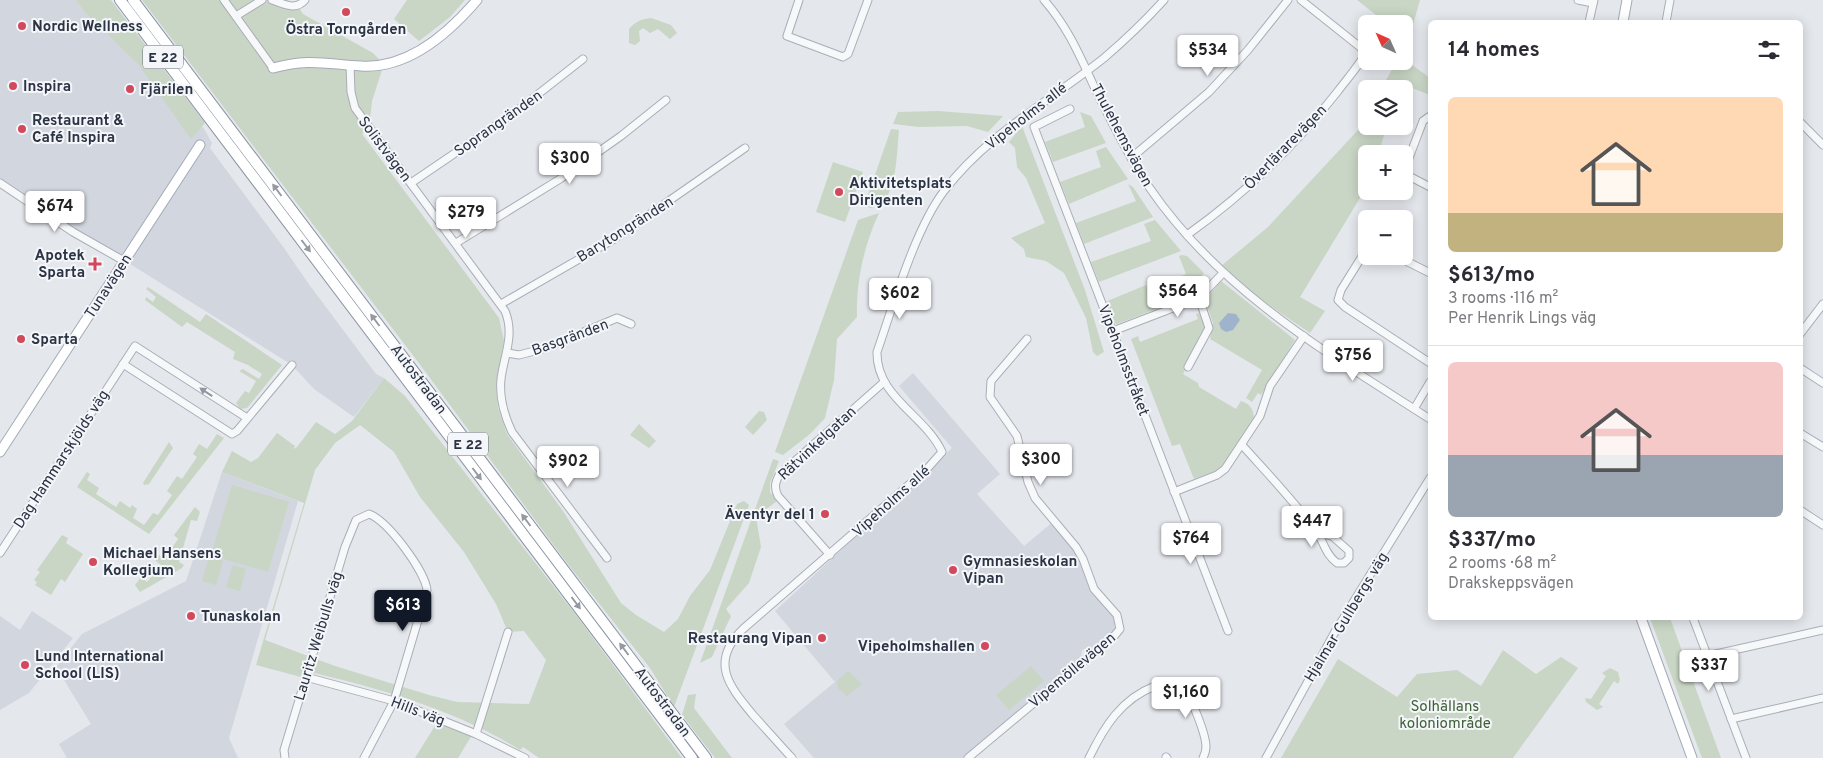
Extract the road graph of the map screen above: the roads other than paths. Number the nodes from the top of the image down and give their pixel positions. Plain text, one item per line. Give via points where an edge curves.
1 (120, 0) edge
2 (133, 0) edge
3 (224, 0) edge
4 (262, 0) edge
5 (272, 0) edge
6 (305, 0) edge
7 (476, 0) edge
8 (799, 0) edge
9 (868, 0) edge
10 (1044, 0) edge
11 (1164, 0) edge
12 (1288, 0) edge
13 (1301, 0) edge
14 (1578, 0) edge
15 (1627, 0) edge
16 (1670, 0) edge
17 (1594, 1) edge
18 (236, 16) junction
19 (1589, 20) edge
20 (1623, 20) edge
21 (1666, 20) edge
22 (582, 59) dead end
23 (350, 65) junction
24 (274, 68) joint
25 (1087, 70) junction
26 (666, 100) dead end
27 (1070, 109) dead end
28 (1428, 117) edge
29 (1803, 125) edge
30 (227, 133) junction
31 (1822, 141) edge
32 (200, 145) dead end
33 (745, 148) dead end
34 (1131, 158) junction
35 (0, 183) edge
36 (411, 183) junction
37 (1428, 186) edge
38 (1187, 235) junction
39 (456, 243) junction
40 (124, 261) junction
41 (1358, 263) edge
42 (1413, 264) edge
43 (1428, 272) edge
44 (1223, 273) junction
45 (1199, 298) junction
46 (501, 304) junction
47 (1823, 304) edge
48 (1820, 314) edge
49 (631, 324) dead end
50 (1113, 331) junction
51 (1803, 331) edge
52 (1304, 336) junction
53 (1027, 339) dead end
54 (507, 353) junction
55 (1428, 362) edge
56 (123, 364) junction
57 (292, 365) dead end
58 (1188, 366) dead end
59 (1803, 370) edge
60 (884, 382) junction
61 (1823, 383) edge
62 (1428, 385) edge
63 (1414, 409) junction
64 (247, 418) junction
65 (1428, 418) edge
66 (1803, 435) edge
67 (1242, 445) junction
68 (1823, 447) edge
69 (0, 452) edge
70 (1428, 481) edge
71 (1174, 492) junction
72 (1803, 512) edge
73 (1823, 525) edge
74 (1318, 533) junction
75 (0, 553) edge
76 (830, 555) junction
77 (607, 558) dead end
78 (1642, 620) edge
79 (1694, 620) edge
80 (1823, 630) edge
81 (1228, 631) dead end
82 (508, 632) dead end
83 (1707, 656) junction
84 (306, 677) junction
85 (1823, 698) edge
86 (394, 701) junction
87 (1731, 719) junction
88 (476, 734) junction
89 (521, 757) edge
90 (285, 758) edge
91 (364, 758) edge
92 (692, 758) edge
93 (706, 758) edge
94 (792, 758) edge
95 (968, 758) edge
96 (1088, 758) edge
97 (1203, 758) edge
98 (1266, 758) edge
99 (1692, 758) edge
100 (1746, 758) edge

1 - 30 highway, Autostradan / E 22 via 207,115
2 - 30 highway, Autostradan / E 22 via 214,106
3 - 18 street
4 - 18 street
5 - 6 street via 293,6
7 - 23 main road via 443,34 416,53 396,62 375,66
8 - 9 street via 787,36 843,57 849,51
10 - 25 street, Thulehemsvägen via 1072,38
11 - 25 street, Vipeholms allé via 1116,48
12 - 34 street via 1209,92
13 - 38 street, Överlärarevägen via 1360,47 1365,52 1364,57 1309,126 1240,194
14 - 17 street
15 - 20 main road
16 - 21 street
17 - 19 street
18 - 24 street
22 - 36 street, Soprangränden via 514,113
23 - 24 main road via 309,61
23 - 36 street, Solistvägen via 355,108
25 - 34 street, Thulehemsvägen
25 - 60 street, Vipeholms allé via 992,141 943,192 907,266 877,352
26 - 39 street via 560,179
27 - 50 street, Vipeholmsstråket via 1034,127
28 - 37 street via 1423,121 1404,171
29 - 31 street
30 -> 92 highway, Autostradan / E 22
93 -> 30 highway, Autostradan / E 22
32 - 40 main road, Tunavägen
33 - 46 street, Barytongränden via 614,239
34 - 38 street, Thulehemsvägen via 1149,188
35 - 40 street via 73,232
36 - 39 street, Solistvägen
38 - 44 street, Thulehemsvägen
39 - 46 street, Solistvägen
40 - 69 main road, Tunavägen
41 - 55 street via 1338,300
42 - 43 street
44 - 45 street
44 - 52 street, Thulehemsvägen
45 - 50 street
45 - 58 street via 1209,328
46 - 54 street, Solistvägen via 509,325
47 - 48 street
48 - 51 street
49 - 54 street, Basgränden via 617,318 548,347 519,355
50 - 71 street, Vipeholmsstråket
52 - 63 street, Thulehemsvägen
52 - 67 street via 1270,386 1260,416
53 - 95 street, Vipemöllevägen via 991,381 990,397 1017,436 1035,498 1076,547 1094,589 1117,615 1120,628 1062,682
54 - 77 street, Solistvägen via 500,388 512,432
56 - 64 street via 223,430 234,433
64 -> 56 street, Dag Hammarskjölds väg via 135,346
56 - 75 street, Dag Hammarskjölds väg
57 - 64 street
59 - 61 street
60 - 76 street, Rätvinkelgatan via 779,475 776,482 778,496
60 - 76 street, Vipeholms allé via 942,452
62 - 63 street
63 - 65 street, Thulehemsvägen
66 - 68 street
67 - 71 street via 1221,473
67 - 74 street
70 - 98 street, Hjalmar Gullbergs väg via 1336,630
71 - 81 street, Vipeholmsstråket
72 - 73 street
74 - 74 street via 1333,560 1344,563 1349,550 1332,536
76 - 94 street, Vipeholms allé via 743,629 734,640 724,664 734,693
78 - 99 main road
79 - 83 street
80 - 83 street
82 - 88 street
83 - 87 street
84 - 86 street, Hills väg
84 - 86 street, Lauritz Weibulls väg via 345,547 356,520 369,514 380,519 426,582 427,590
84 - 90 street, Lauritz Weibulls väg via 284,750
85 - 87 street
86 - 88 street, Hills väg
86 - 91 street
87 - 100 street
88 - 89 street, Hills väg
96 - 97 street via 1124,704 1140,693 1170,681 1179,682 1187,691 1206,745

